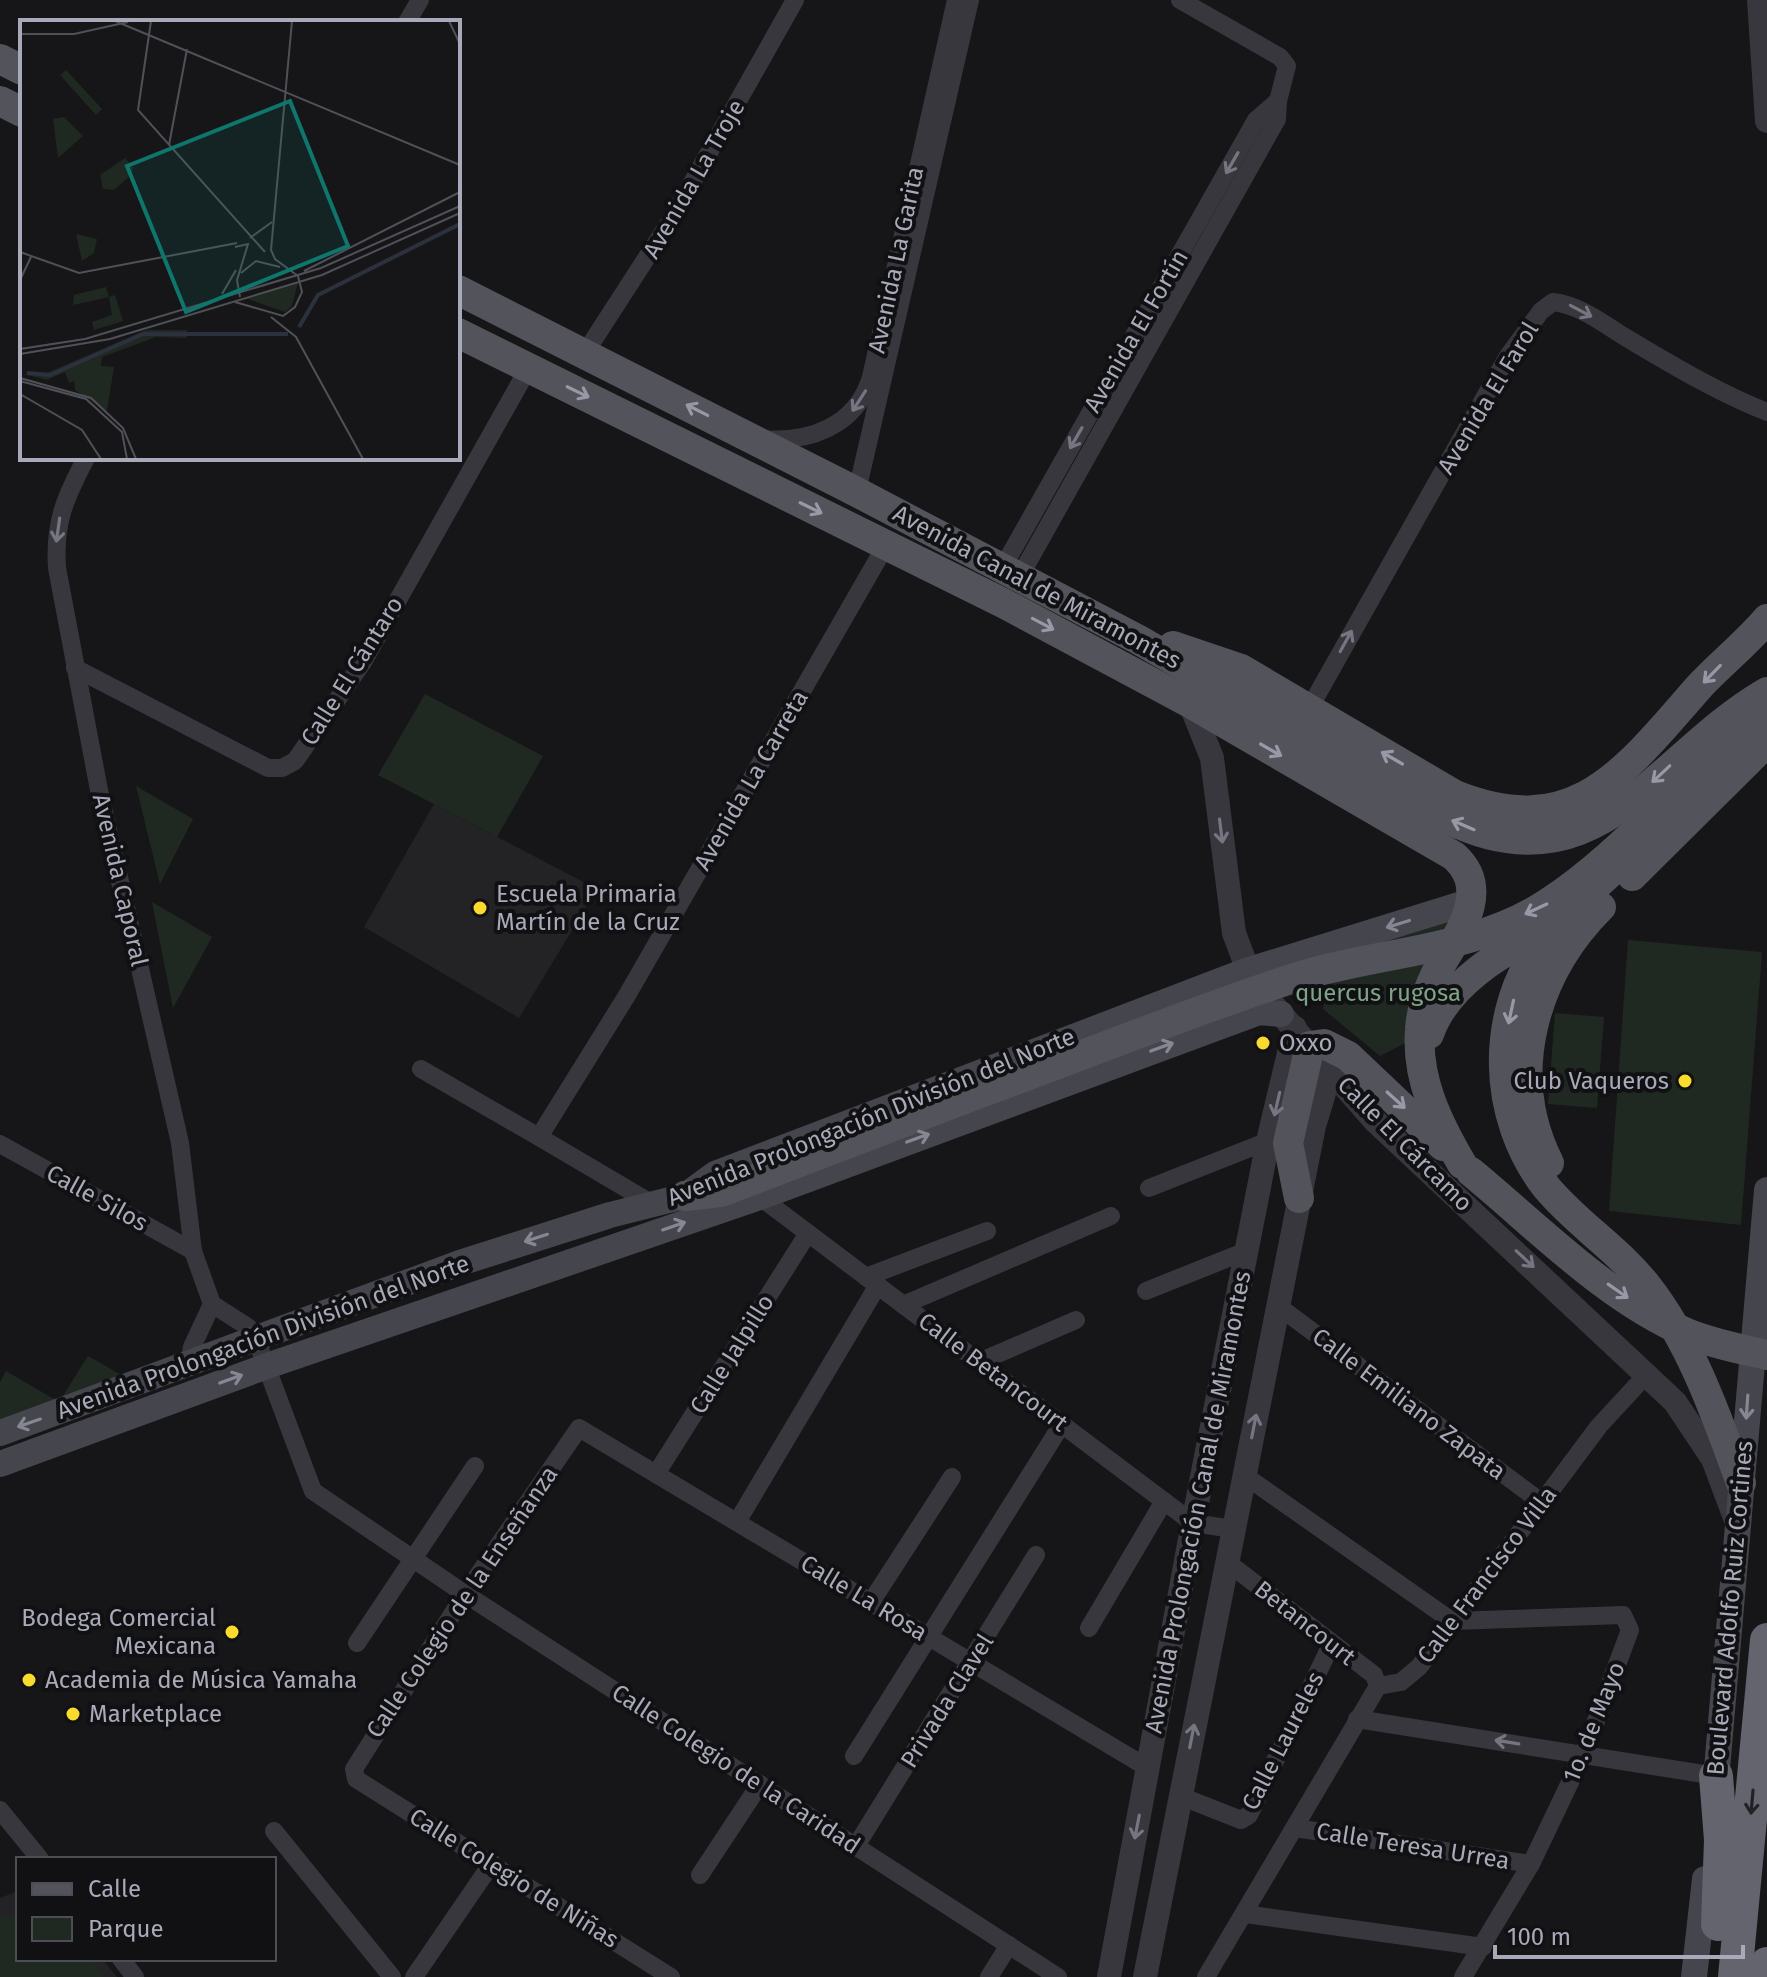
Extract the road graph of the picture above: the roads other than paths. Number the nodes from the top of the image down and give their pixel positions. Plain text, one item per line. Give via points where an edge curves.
1 (420, 0) edge
2 (795, 0) edge
3 (956, 0) edge
4 (970, 0) edge
5 (1180, 0) edge
6 (1759, 0) edge
7 (408, 20) edge
8 (0, 59) edge
9 (20, 69) edge
10 (0, 101) edge
11 (20, 111) edge
12 (1767, 121) edge
13 (460, 291) edge
14 (460, 334) edge
15 (585, 353) junction
16 (529, 367) junction
17 (1767, 412) edge
18 (752, 438) junction
19 (85, 460) edge
20 (857, 491) junction
21 (886, 545) junction
22 (1011, 572) junction
23 (1767, 619) edge
24 (1139, 640) junction
25 (75, 668) junction
26 (1767, 694) edge
27 (1190, 703) junction
28 (1309, 709) junction
29 (1767, 715) edge
30 (1767, 742) edge
31 (1472, 901) junction
32 (1561, 920) junction
33 (1246, 971) junction
34 (1215, 983) junction
35 (1227, 1024) junction
36 (1295, 1030) junction
37 (421, 1069) dead end
38 (1331, 1070) junction
39 (1422, 1073) junction
40 (539, 1137) junction
41 (1268, 1141) junction
42 (0, 1144) edge
43 (1466, 1168) junction
44 (1149, 1188) dead end
45 (1767, 1190) edge
46 (685, 1196) junction
47 (760, 1197) junction
48 (651, 1203) junction
49 (1297, 1210) junction
50 (1254, 1212) junction
51 (1111, 1216) dead end
52 (987, 1231) dead end
53 (1593, 1232) junction
54 (808, 1233) junction
55 (193, 1251) junction
56 (1246, 1251) junction
57 (469, 1260) junction
58 (872, 1281) junction
59 (1146, 1291) dead end
60 (475, 1294) junction
61 (212, 1304) junction
62 (903, 1305) junction
63 (1278, 1306) junction
64 (1076, 1320) dead end
65 (256, 1339) junction
66 (1767, 1355) edge
67 (979, 1362) junction
68 (267, 1366) junction
69 (183, 1367) junction
70 (1648, 1373) junction
71 (143, 1381) junction
72 (186, 1395) junction
73 (150, 1408) junction
74 (1062, 1424) junction
75 (579, 1428) joint
76 (0, 1433) edge
77 (0, 1464) edge
78 (475, 1466) dead end
79 (656, 1474) junction
80 (1244, 1475) junction
81 (952, 1477) dead end
82 (1741, 1483) junction
83 (1164, 1501) junction
84 (1541, 1502) junction
85 (737, 1522) junction
86 (1193, 1523) junction
87 (1737, 1523) junction
88 (1233, 1529) junction
89 (1036, 1555) dead end
90 (414, 1559) junction
91 (1227, 1562) junction
92 (465, 1594) junction
93 (871, 1602) junction
94 (1452, 1621) junction
95 (1089, 1628) dead end
96 (929, 1636) junction
97 (1767, 1640) edge
98 (357, 1643) dead end
99 (1331, 1645) junction
100 (972, 1662) junction
101 (1378, 1686) junction
102 (1357, 1719) junction
103 (1584, 1753) junction
104 (854, 1756) dead end
105 (1148, 1768) junction
106 (1716, 1776) junction
107 (356, 1779) joint
108 (760, 1784) junction
109 (1180, 1796) junction
110 (0, 1810) edge
111 (1295, 1828) junction
112 (274, 1831) dead end
113 (856, 1846) junction
114 (38, 1857) edge
115 (492, 1863) junction
116 (1531, 1864) junction
117 (700, 1875) dead end
118 (1245, 1914) junction
119 (1009, 1945) junction
120 (1483, 1947) junction
121 (123, 1961) edge
122 (1767, 1964) edge
123 (646, 1970) edge
124 (135, 1977) edge
125 (392, 1977) edge
126 (414, 1977) edge
127 (671, 1977) edge
128 (989, 1977) edge
129 (1058, 1977) edge
130 (1109, 1977) edge
131 (1145, 1977) edge
132 (1206, 1977) edge
133 (1463, 1977) edge
134 (1694, 1977) edge
135 (1714, 1977) edge
136 (1735, 1977) edge
137 (1766, 1977) edge

1 - 7 street
2 - 15 street, Avenida La Troje via 671,220
3 -> 18 street, Avenida La Garita via 862,400 845,419 820,433
4 - 20 street, Avenida La Garita
5 - 22 street, Avenida El Fortín via 1280,57 1288,74 1277,119
6 - 12 street
8 - 9 main road
10 - 11 main road
13 - 15 main road, Avenida Canal de Miramontes
14 - 16 main road, Avenida Canal de Miramontes
18 -> 15 main road, Avenida Canal de Miramontes
16 -> 21 main road, Avenida Canal de Miramontes
16 - 25 street, Calle El Cántaro via 363,662 295,761 268,768
28 -> 17 street, Avenida El Farol via 1508,356 1553,302 1566,303
18 - 20 main road, Avenida Canal de Miramontes
19 -> 25 street, Avenida Caporal via 67,494 55,536
20 - 22 main road, Avenida Canal de Miramontes
21 -> 27 main road, Avenida Canal de Miramontes
21 - 40 street, Avenida La Carreta via 626,997
22 - 24 main road, Avenida Canal de Miramontes
23 -> 28 main road via 1613,778 1584,798 1555,808 1511,812 1474,803
26 -> 24 main road, Avenida Canal de Miramontes via 1698,740 1618,813 1556,837 1522,839 1475,831 1448,819
24 - 28 main road via 1224,661
25 - 55 street, Avenida Caporal via 180,1143
26 - 32 main road via 1734,753
27 -> 31 main road, Avenida Canal de Miramontes via 1454,856 1470,876
27 -> 33 street, Calle El Cárcamo via 1212,758 1234,933
29 -> 46 main road, bridge via 1635,834 1549,902 1480,934 1290,979 721,1192
30 - 53 main road via 1590,918 1548,980 1527,1050 1532,1114 1552,1170
31 -> 33 main road, Avenida Prolongación División del Norte
31 - 39 main road via 1428,991 1420,1026
32 - 39 main road via 1456,990 1430,1030
32 -> 53 main road via 1534,953 1517,987 1504,1053 1504,1087 1525,1155 1561,1203
33 - 34 main road, Avenida Prolongación División del Norte
33 - 36 street, Calle El Cárcamo
34 - 35 main road via 1228,996
34 - 46 main road, Avenida Prolongación División del Norte via 715,1174
35 - 36 main road, Avenida Prolongación División del Norte via 1259,1012
47 -> 35 main road, Avenida Prolongación División del Norte
36 - 38 street, Calle El Cárcamo
36 -> 41 street, Avenida Prolongación Canal de Miramontes
36 -> 43 main road via 1348,1056
36 - 49 main road via 1288,1143
37 - 40 street
38 - 49 street, Avenida Prolongación Canal de Miramontes
38 -> 70 street, Calle El Cárcamo via 1376,1122
39 - 43 main road via 1435,1113
40 - 48 street
41 - 44 street
41 - 50 street, Avenida Prolongación Canal de Miramontes
42 - 55 street, Calle Silos
43 -> 66 main road, bridge via 1646,1311 1725,1347
45 -> 82 main road, Boulevard Adolfo Ruiz Cortines
46 - 48 main road, Avenida Prolongación División del Norte
47 - 54 street, Calle Betancourt
60 -> 47 main road, Avenida Prolongación División del Norte
48 -> 57 main road, Avenida Prolongación División del Norte
49 - 50 street
49 - 63 street, Avenida Prolongación Canal de Miramontes
50 - 56 street, Avenida Prolongación Canal de Miramontes
51 - 62 street
52 - 58 street
53 - 82 main road via 1661,1306 1706,1395
54 - 58 street, Calle Betancourt
54 - 79 street, Calle Jalpillo
55 - 61 street, Avenida Caporal
56 - 59 street
56 - 86 street, Avenida Prolongación Canal de Miramontes
57 - 60 main road
57 - 65 main road, Avenida Prolongación División del Norte
58 - 62 street, Calle Betancourt
58 - 85 street
60 - 68 main road, Avenida Prolongación División del Norte
61 - 65 street via 248,1327
61 - 69 street
62 - 67 street, Calle Betancourt
80 -> 63 street, Avenida Prolongación Canal de Miramontes
63 - 84 street, Calle Emiliano Zapata
64 - 67 street
65 - 68 street, Calle Colegio de la Caridad
65 - 69 main road, Avenida Prolongación División del Norte
67 - 74 street, Calle Betancourt
72 -> 68 main road, Avenida Prolongación División del Norte
68 - 90 street, Calle Colegio de la Caridad via 313,1491
69 - 71 main road, Avenida Prolongación División del Norte
69 - 72 main road via 172,1385
70 - 84 street, Calle Francisco Villa
70 - 87 street, Calle El Cárcamo via 1702,1439
71 - 73 main road via 156,1390
71 -> 76 main road, Avenida Prolongación División del Norte
72 - 73 main road, Avenida Prolongación División del Norte
73 - 77 main road, Avenida Prolongación División del Norte
74 - 83 street, Calle Betancourt
74 - 96 street
75 - 79 street, Calle La Rosa
75 - 92 street, Calle Colegio de la Enseñanza
78 - 90 street
79 - 85 street, Calle La Rosa
80 - 88 street, Avenida Prolongación Canal de Miramontes
80 - 94 street
81 - 93 street
82 - 87 main road, Boulevard Adolfo Ruiz Cortines
83 - 86 street, Calle Betancourt
83 - 95 street
84 - 94 street, Calle Francisco Villa
85 - 93 street, Calle La Rosa
86 - 88 street, Calle Betancourt
86 - 105 street, Avenida Prolongación Canal de Miramontes
87 - 106 main road, Boulevard Adolfo Ruiz Cortines
88 - 91 street, Avenida Prolongación Canal de Miramontes
89 - 100 street, Privada Clavel
90 - 92 street, Calle Colegio de la Caridad
90 - 98 street
91 - 99 street, Betancourt
109 -> 91 street, Avenida Prolongación Canal de Miramontes
92 - 107 street, Calle Colegio de la Enseñanza via 358,1760
92 - 108 street, Calle Colegio de la Caridad
93 - 96 street, Calle La Rosa
94 - 101 street, Calle Francisco Villa via 1419,1667 1401,1682
94 - 103 street, 1o. de Mayo via 1623,1615 1629,1621
96 - 100 street, Calle La Rosa
96 - 104 street
97 -> 136 highway
99 - 101 street, Betancourt via 1374,1675
99 - 109 street, Calle Laureles via 1249,1815 1230,1818
100 - 105 street, Calle La Rosa
100 - 113 street, Privada Clavel
101 - 102 street
103 -> 102 street
102 - 111 street
103 - 106 street
103 - 116 street, 1o. de Mayo
105 -> 130 street, Avenida Prolongación Canal de Miramontes
106 - 134 main road, Boulevard Adolfo Ruiz Cortines
106 - 135 highway via 1721,1871
107 - 115 street, Calle Colegio de Niñas
108 - 113 street, Calle Colegio de la Caridad
108 - 117 street
109 - 131 street, Avenida Prolongación Canal de Miramontes
110 - 114 street
111 - 116 street, Calle Teresa Urrea
111 - 118 street
112 - 125 street
113 - 119 street, Calle Colegio de la Caridad
115 - 123 street, Calle Colegio de Niñas
115 - 126 street
116 - 120 street, 1o. de Mayo
118 - 120 street
118 - 132 street
119 - 128 street
119 - 129 street, Calle Colegio de la Caridad
120 - 133 street, 1o. de Mayo
121 - 124 street
122 - 137 highway
123 - 127 street, Calle Colegio de Niñas

